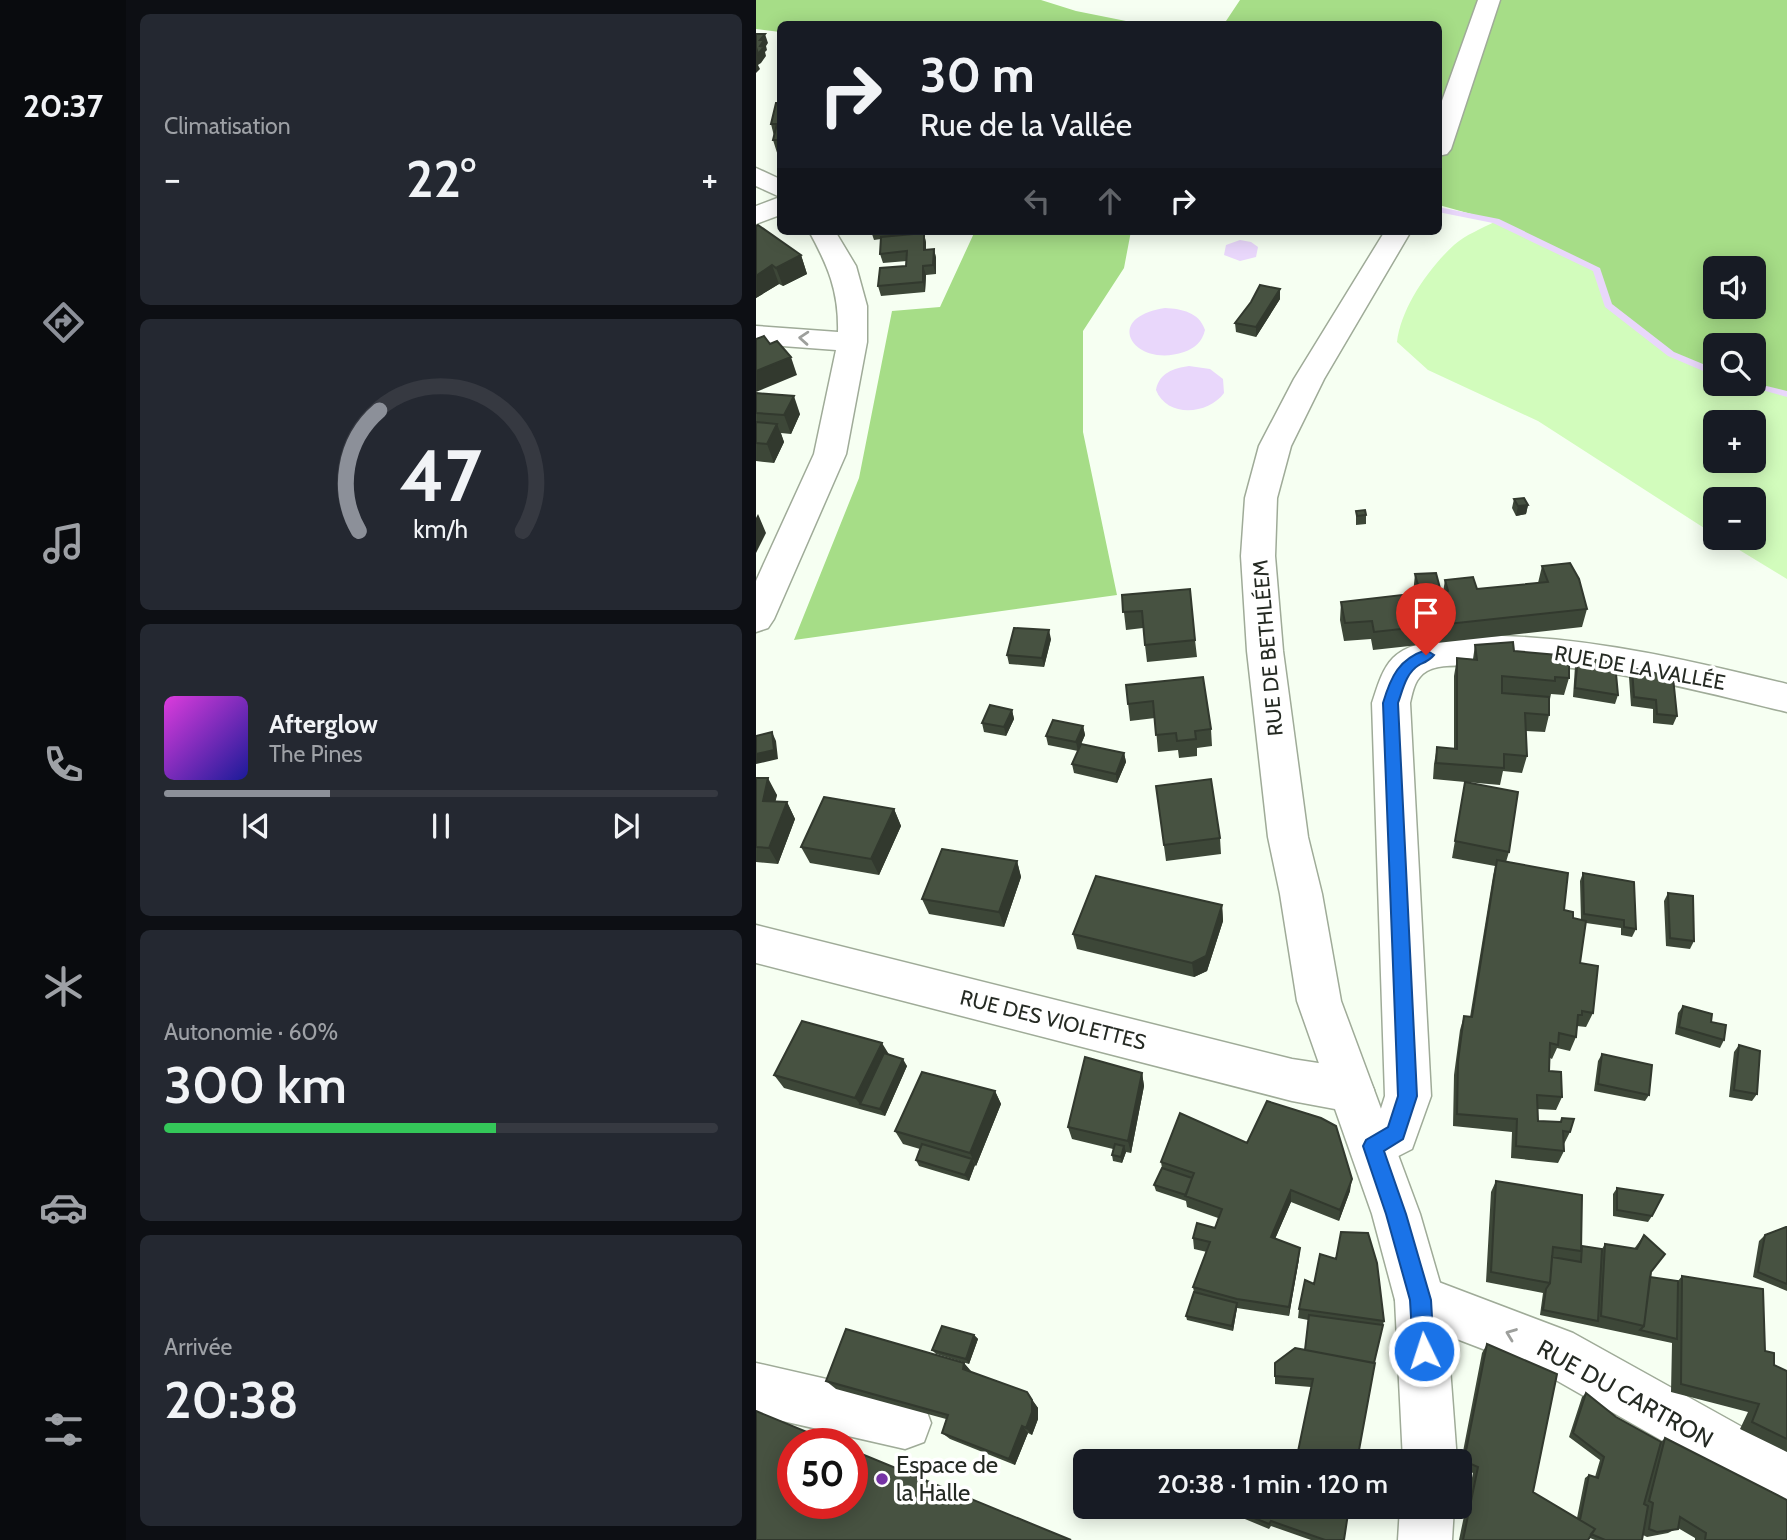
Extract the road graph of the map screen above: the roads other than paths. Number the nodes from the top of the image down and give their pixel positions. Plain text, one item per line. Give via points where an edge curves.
1 (1489, 0) edge
2 (1442, 137) edge
3 (756, 176) edge
4 (777, 187) edge
5 (777, 206) edge
6 (756, 216) edge
7 (824, 235) edge
8 (1396, 235) edge
9 (756, 335) edge
10 (852, 342) junction
11 (756, 619) edge
12 (1787, 698) edge
13 (756, 944) edge
14 (1351, 1090) junction
15 (1373, 1146) junction
16 (1420, 1300) junction
17 (756, 1389) edge
18 (905, 1423) edge
19 (1429, 1449) edge
20 (1787, 1482) edge
21 (1426, 1519) edge
22 (1425, 1540) edge

1 - 2 street
3 - 4 street
5 - 6 street
7 - 10 street via 842,266 853,306
8 - 14 street, RUE DE BETHLÉEM via 1296,402 1275,446 1261,498 1258,556 1265,651 1288,837 1319,1001
10 -> 9 street
10 - 11 street via 830,454
12 - 15 street, RUE DE LA VALLÉE via 1670,670 1563,652 1488,649 1426,655 1410,663 1398,678 1391,703 1408,1096 1396,1133
13 - 14 street, RUE DES VIOLETTES via 1292,1080
14 - 15 street, RUE DE BETHLÉEM
15 - 16 street, RUE DE BETHLÉEM
16 - 19 street, RUE DE BETHLÉEM
20 -> 16 street, RUE DU CARTRON via 1555,1351
17 - 18 street
21 - 22 street

